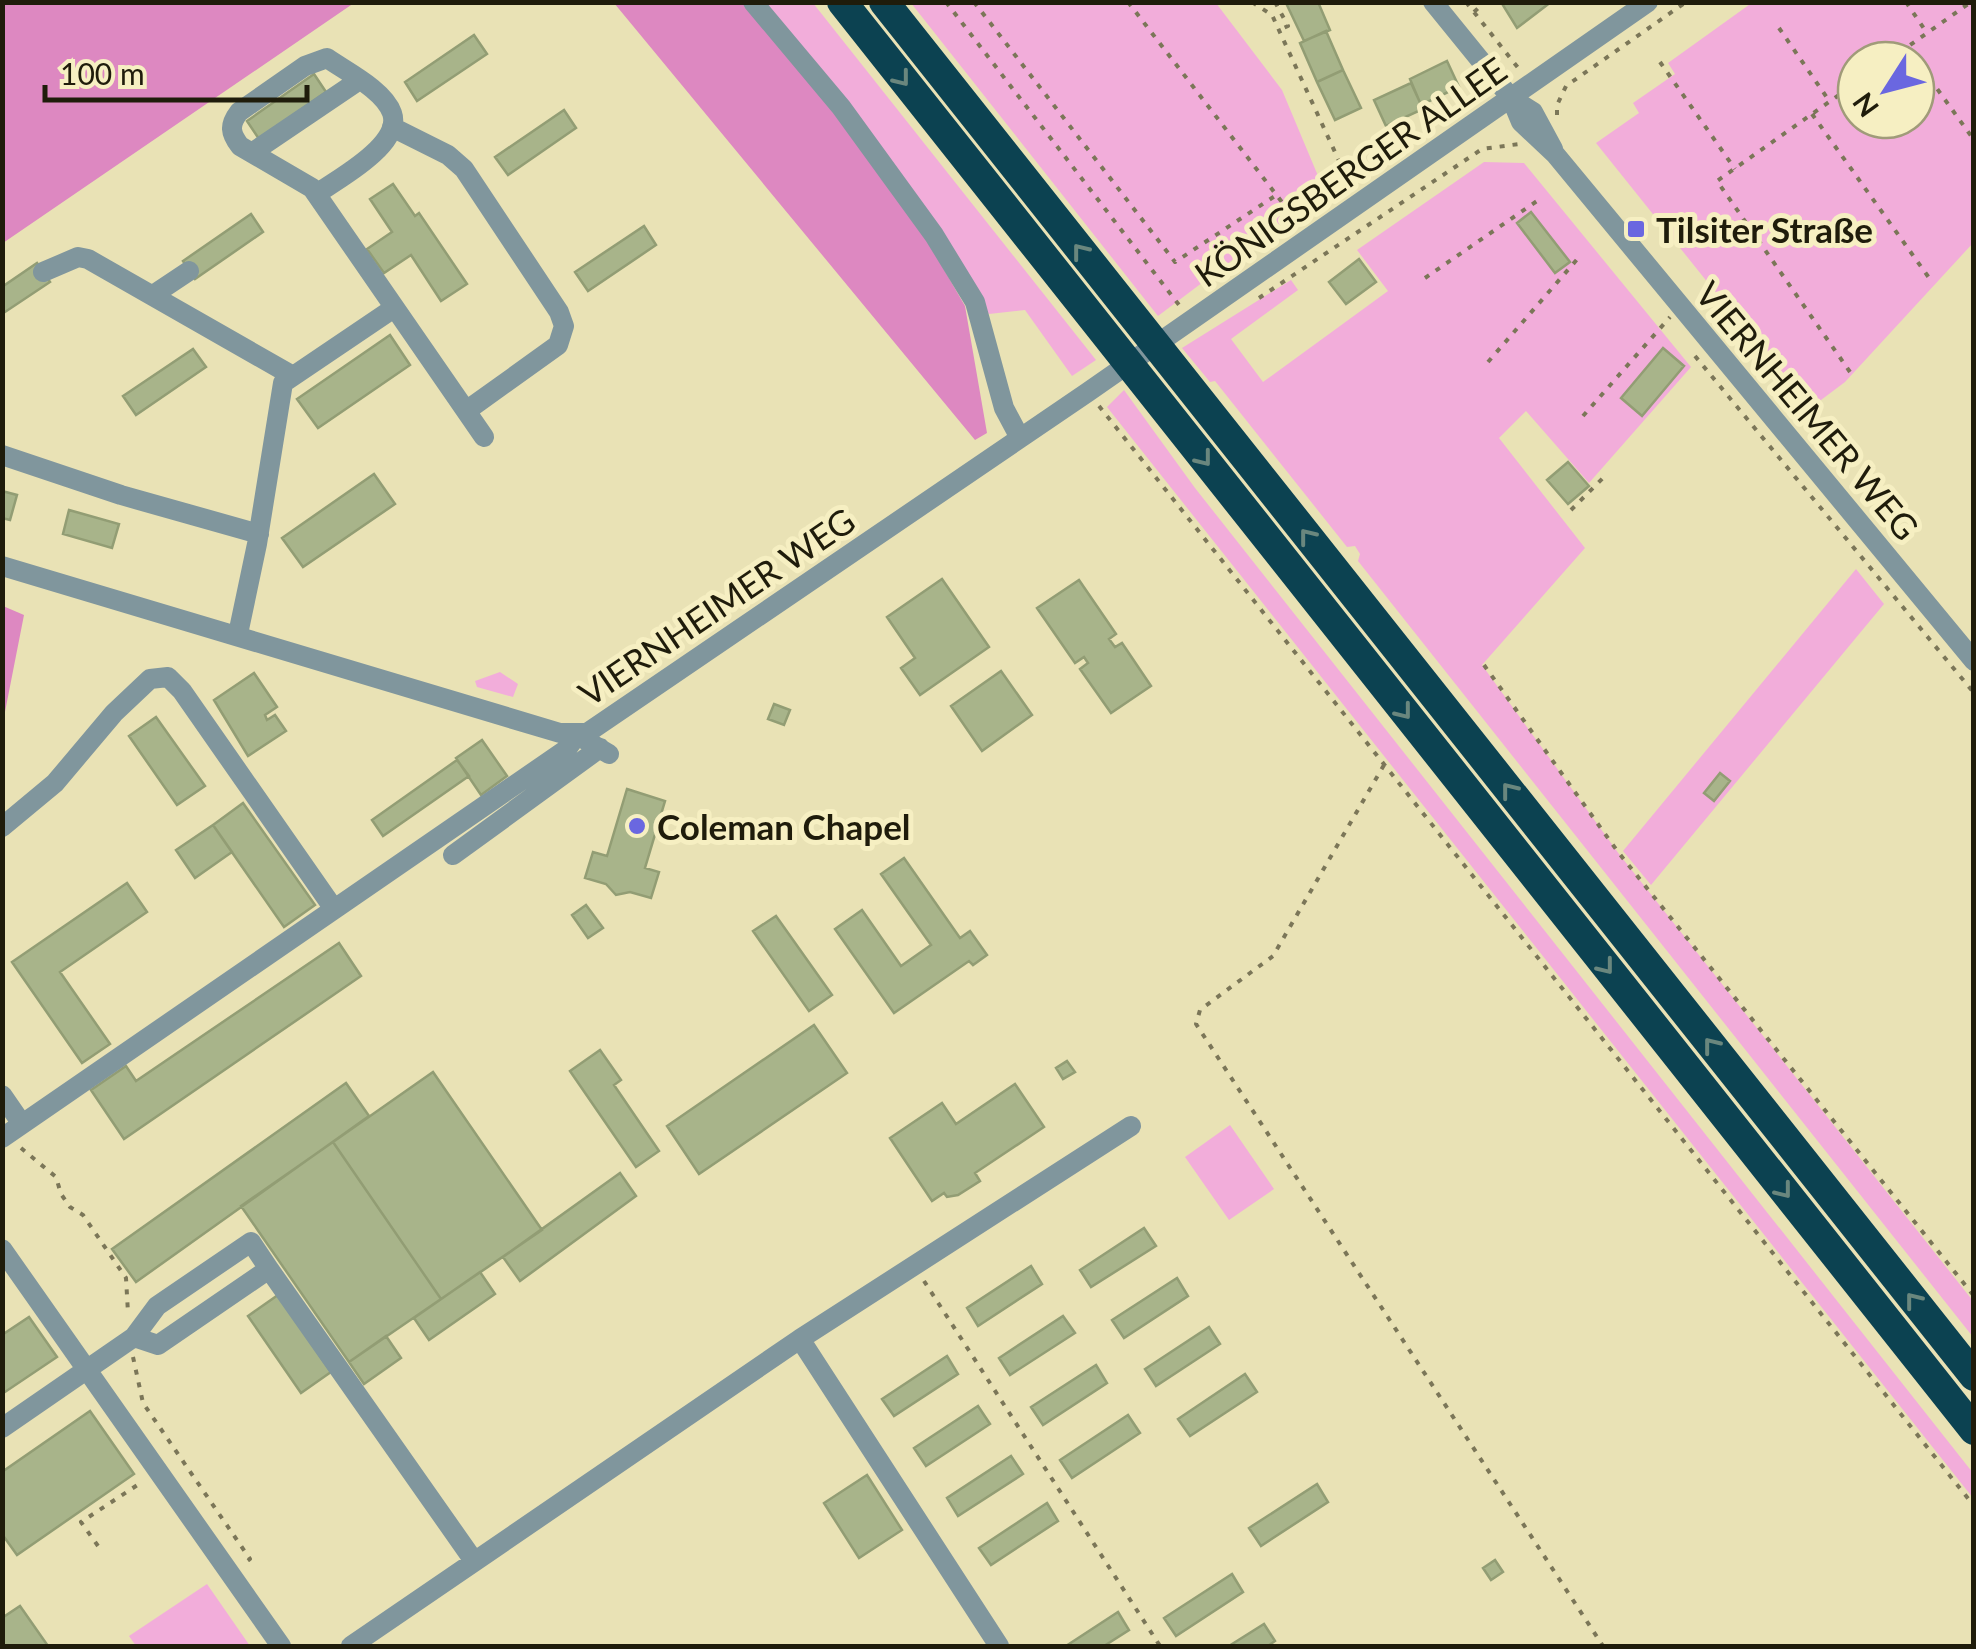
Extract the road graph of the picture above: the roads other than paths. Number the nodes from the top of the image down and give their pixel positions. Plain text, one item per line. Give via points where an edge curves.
1 (754, 2) edge
2 (842, 2) edge
3 (884, 2) edge
4 (1433, 2) edge
5 (1648, 2) edge
6 (358, 81) junction
7 (1511, 98) junction
8 (392, 127) junction
9 (253, 152) junction
10 (316, 194) junction
11 (189, 270) dead end
12 (44, 272) dead end
13 (153, 296) junction
14 (394, 308) junction
15 (293, 376) junction
16 (1088, 392) joint
17 (466, 411) junction
18 (484, 437) dead end
19 (1020, 438) junction
20 (2, 455) edge
21 (259, 534) junction
22 (2, 566) edge
23 (238, 634) junction
24 (1974, 661) edge
25 (577, 735) junction
26 (2, 826) edge
27 (452, 855) dead end
28 (334, 909) junction
29 (2, 1094) edge
30 (22, 1124) junction
31 (1131, 1126) dead end
32 (2, 1138) edge
33 (2, 1249) edge
34 (270, 1269) junction
35 (134, 1337) junction
36 (800, 1338) junction
37 (88, 1370) junction
38 (1974, 1376) edge
39 (2, 1428) edge
40 (1974, 1430) edge
41 (474, 1561) junction
42 (282, 1646) edge
43 (351, 1646) edge
44 (999, 1646) edge

1 - 19 street via 841,107 975,302 1004,408
2 -> 40 highway
38 -> 3 highway
4 - 7 street
5 - 7 street, KÖNIGSBERGER ALLEE
6 - 8 street via 381,97 393,115
6 - 9 street
6 - 9 street via 327,58 305,66 232,122 240,146
7 - 16 street, KÖNIGSBERGER ALLEE
7 - 24 street, VIERNHEIMER WEG via 1533,112 1555,154
8 - 10 street via 384,144
8 - 17 street via 464,170 564,326 558,345
9 - 10 street
10 - 14 street
11 - 13 street
12 - 13 street via 88,259
13 - 15 street
14 - 15 street
14 - 17 street
15 - 21 street via 283,383
16 - 19 street, VIERNHEIMER WEG
17 - 18 street
19 - 25 street, VIERNHEIMER WEG via 596,730
20 - 21 street
21 - 23 street
22 - 23 street, VIERNHEIMER WEG
23 - 25 street, VIERNHEIMER WEG
25 - 27 street via 605,751
25 - 28 street
26 - 28 street via 56,783 150,680 168,677
28 - 30 street
29 - 30 street
30 - 32 street
31 - 36 street
33 - 37 street
34 - 35 street via 158,1345
34 - 35 street via 252,1242 157,1306
34 - 41 street
35 - 37 street
36 - 41 street
36 - 44 street
37 - 39 street
37 - 42 street
41 - 43 street

